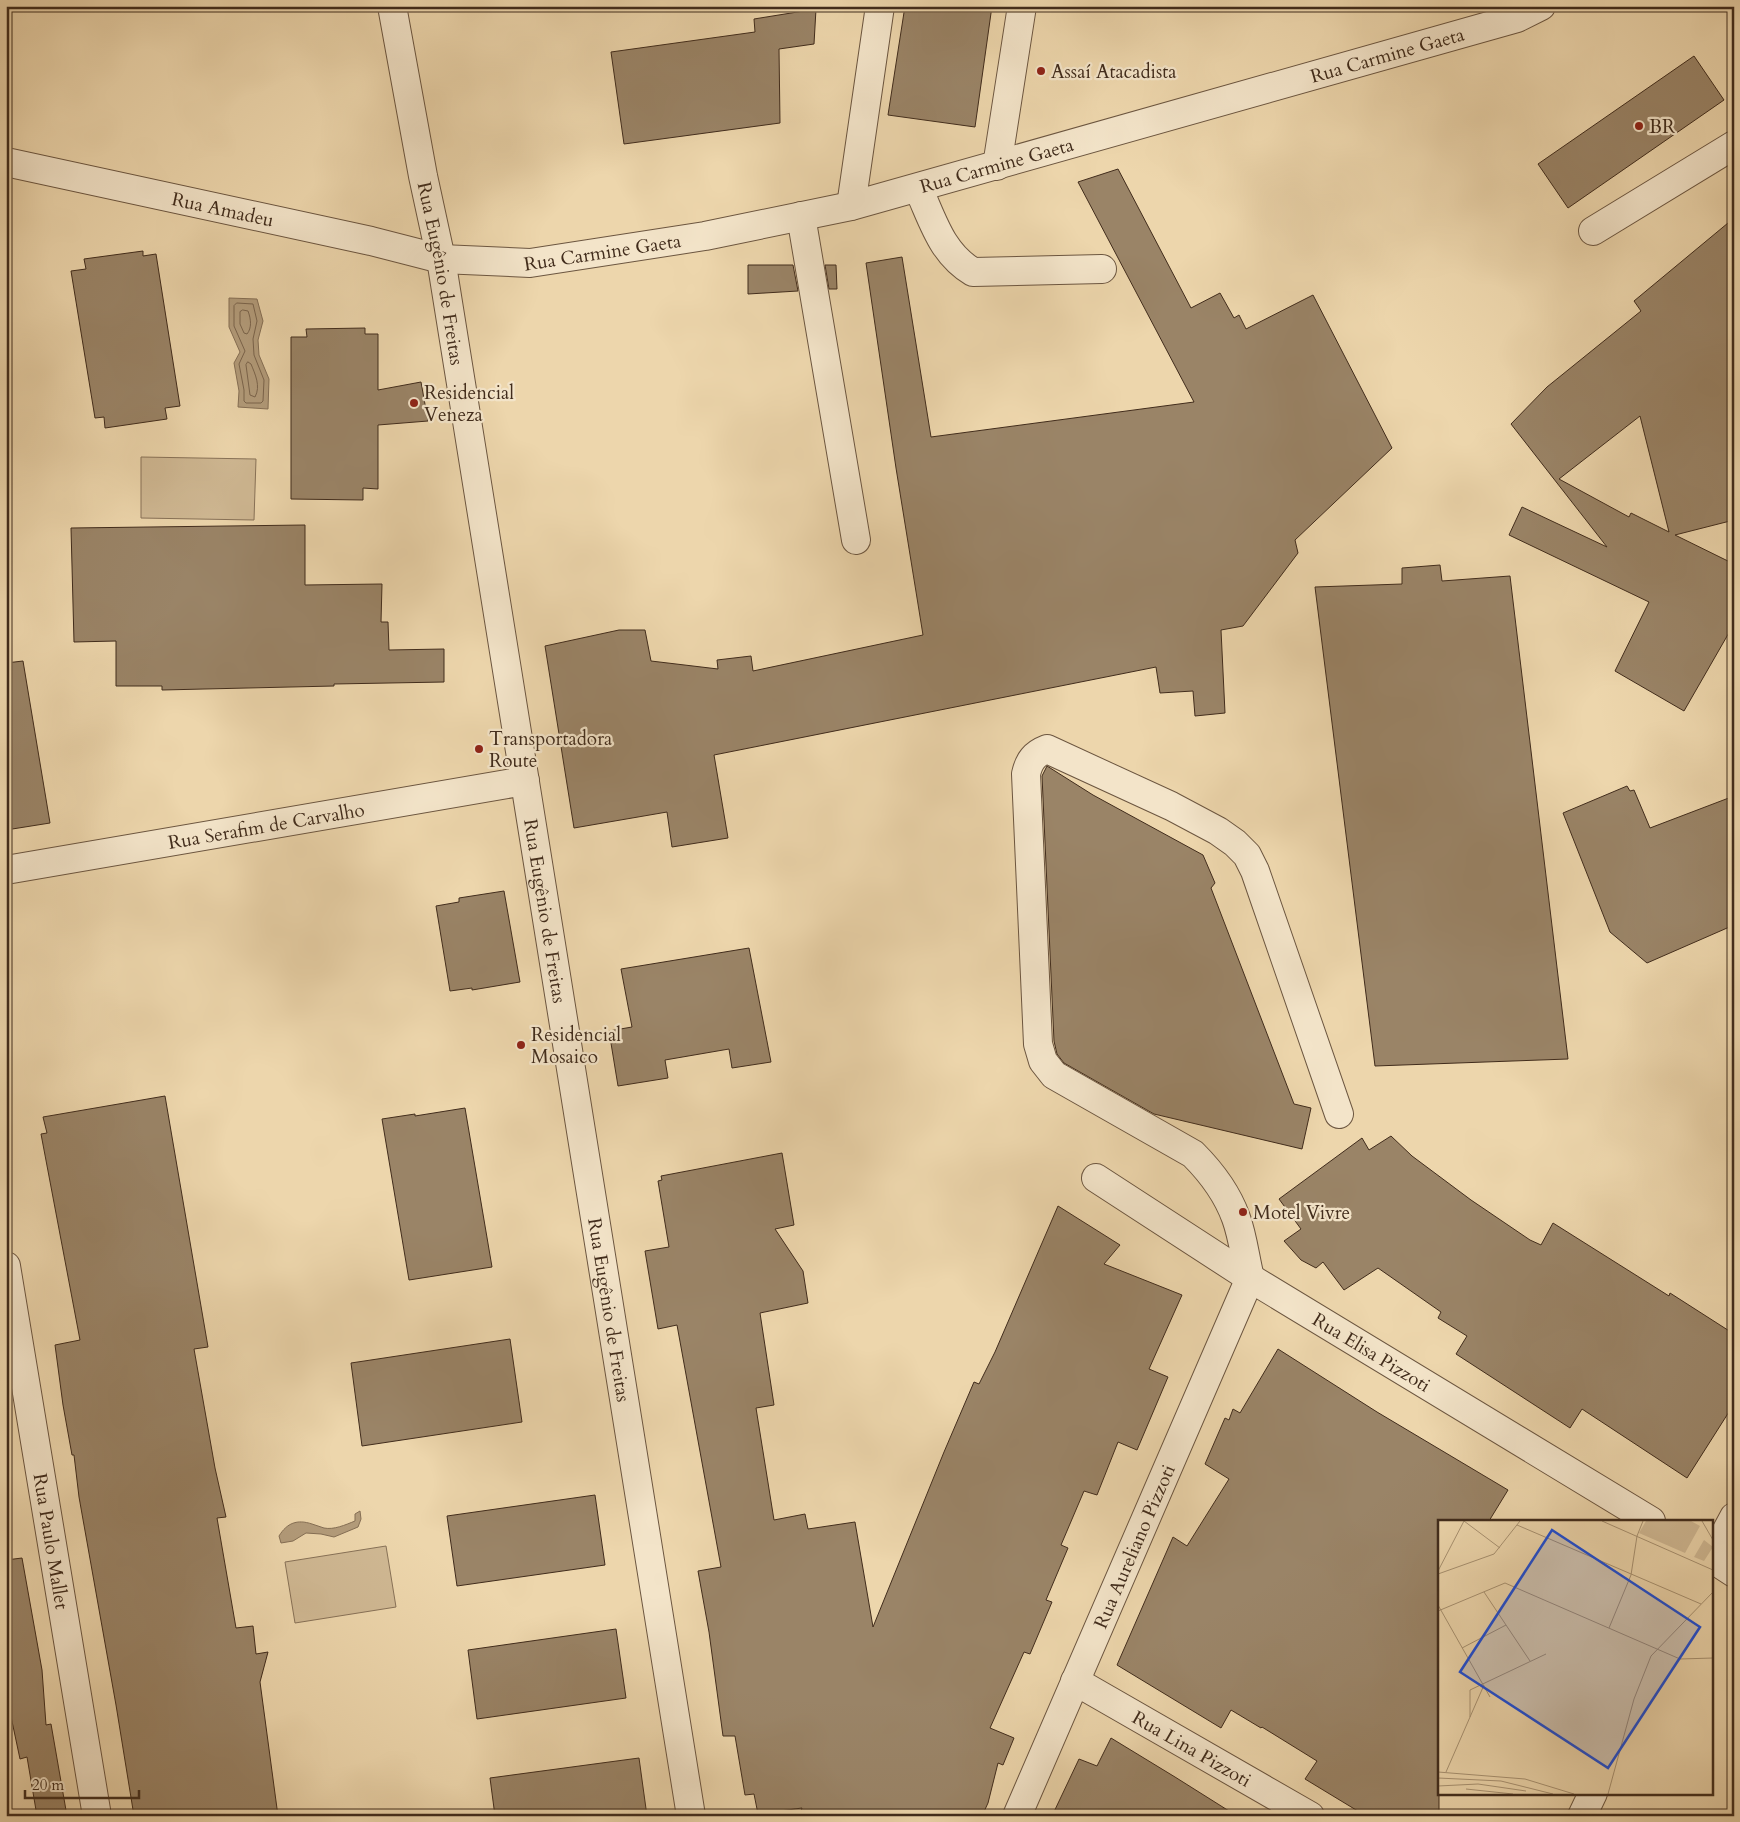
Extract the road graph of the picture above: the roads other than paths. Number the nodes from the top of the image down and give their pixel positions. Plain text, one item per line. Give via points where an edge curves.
1 (392, 6) edge
2 (880, 6) edge
3 (1022, 6) edge
4 (1540, 6) edge
5 (1734, 145) edge
6 (6, 162) edge
7 (997, 166) junction
8 (918, 188) junction
9 (852, 206) junction
10 (802, 216) junction
11 (1593, 231) dead end
12 (441, 259) junction
13 (1102, 268) dead end
14 (856, 540) dead end
15 (525, 781) junction
16 (6, 870) edge
17 (1340, 1114) dead end
18 (1096, 1178) dead end
19 (6, 1266) edge
20 (1250, 1278) junction
21 (1649, 1520) edge
22 (1075, 1681) junction
23 (1593, 1794) edge
24 (97, 1816) edge
25 (691, 1816) edge
26 (1017, 1816) edge
27 (1310, 1816) edge
28 (1582, 1816) edge

1 - 12 street, Rua Eugênio de Freitas
2 - 9 street
3 - 7 street
4 - 7 street, Rua Carmine Gaeta via 1508,21
5 - 11 street
6 - 12 street, Rua Amadeu
7 - 8 street, Rua Carmine Gaeta
8 - 9 street, Rua Carmine Gaeta
8 - 13 street via 949,252 973,272
9 - 10 street, Rua Carmine Gaeta
10 - 12 street, Rua Carmine Gaeta via 705,236 530,263
10 - 14 street
12 - 15 street, Rua Eugênio de Freitas
15 - 16 street, Rua Serafim de Carvalho
15 - 25 street, Rua Eugênio de Freitas
17 - 20 street via 1247,856 1226,836 1171,806 1047,749 1034,757 1026,774 1038,1044 1043,1061 1054,1075 1193,1154 1208,1169 1222,1188 1236,1218
18 - 20 street, Rua Elisa Pizzoti
19 - 24 street, Rua Paulo Mallet
20 - 21 street, Rua Elisa Pizzoti
20 - 22 street, Rua Aureliano Pizzoti
22 - 26 street, Rua Aureliano Pizzoti
22 - 27 street, Rua Lina Pizzoti
23 - 28 street

